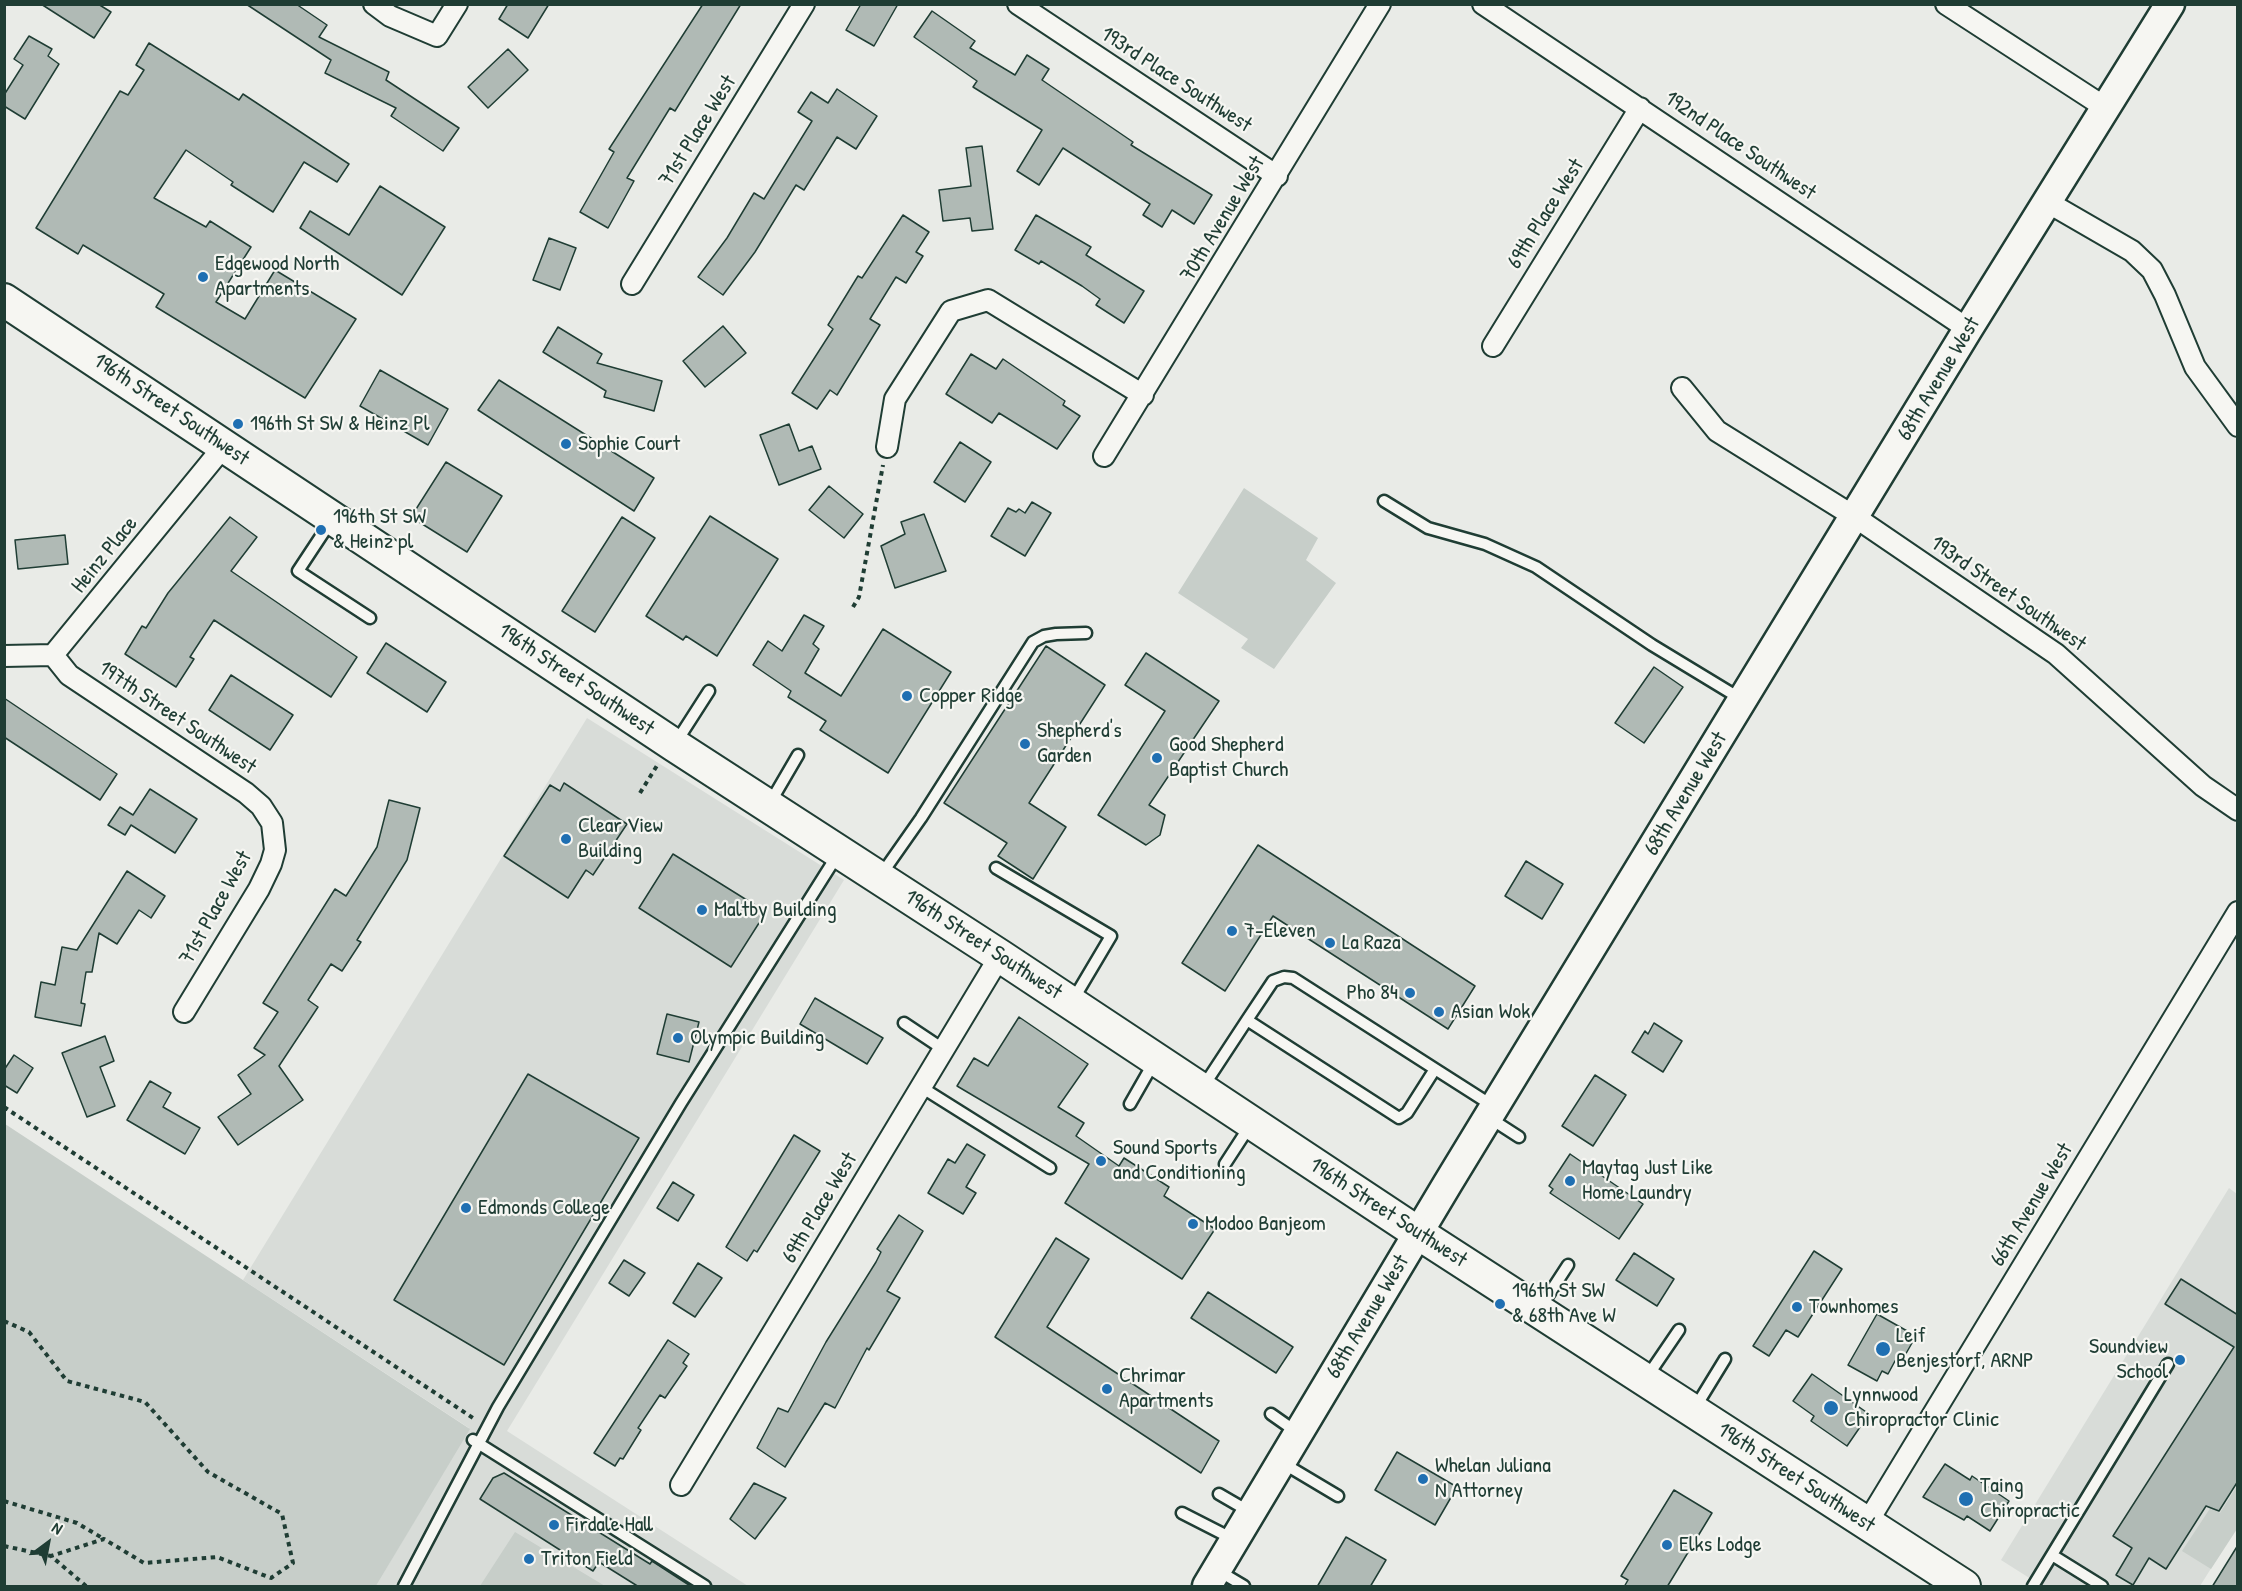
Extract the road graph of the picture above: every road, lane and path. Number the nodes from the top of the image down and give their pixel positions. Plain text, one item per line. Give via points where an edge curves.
1 (374, 4) edge
2 (457, 4) edge
3 (804, 4) edge
4 (1018, 4) edge
5 (1380, 4) edge
6 (1483, 4) edge
7 (1946, 4) edge
8 (2170, 4) edge
9 (1976, 12) edge
10 (1640, 108) junction
11 (2106, 108) junction
12 (1277, 176) junction
13 (2049, 203) junction
14 (632, 284) dead end
15 (4, 300) edge
16 (1968, 329) junction
17 (1493, 346) dead end
18 (1682, 388) dead end
19 (1143, 395) junction
20 (2238, 426) edge
21 (224, 446) junction
22 (887, 447) joint
23 (1104, 456) dead end
24 (1384, 501) dead end
25 (1855, 517) junction
26 (333, 518) junction
27 (853, 607) dead end
28 (370, 618) dead end
29 (1086, 633) dead end
30 (53, 655) junction
31 (4, 656) edge
32 (709, 692) dead end
33 (1743, 700) junction
34 (668, 752) junction
35 (798, 755) dead end
36 (640, 793) dead end
37 (768, 806) junction
38 (2238, 810) edge
39 (272, 823) joint
40 (840, 851) junction
41 (996, 868) dead end
42 (879, 877) junction
43 (2238, 912) edge
44 (1000, 956) junction
45 (1071, 1003) junction
46 (184, 1012) dead end
47 (1247, 1020) junction
48 (904, 1023) dead end
49 (943, 1049) junction
50 (1156, 1059) junction
51 (1435, 1069) junction
52 (921, 1087) junction
53 (1201, 1090) junction
54 (1130, 1104) dead end
55 (4, 1107) edge
56 (1492, 1112) junction
57 (1252, 1123) junction
58 (1519, 1137) dead end
59 (1225, 1164) dead end
60 (1050, 1168) dead end
61 (1418, 1233) junction
62 (1568, 1265) dead end
63 (1538, 1311) junction
64 (4, 1321) edge
65 (1679, 1329) dead end
66 (1725, 1359) dead end
67 (2168, 1365) dead end
68 (1645, 1380) junction
69 (1693, 1411) junction
70 (1271, 1414) dead end
71 (1298, 1433) junction
72 (476, 1442) junction
73 (1281, 1462) junction
74 (681, 1485) dead end
75 (1219, 1494) dead end
76 (1338, 1496) dead end
77 (4, 1501) edge
78 (1251, 1512) junction
79 (1182, 1513) dead end
80 (1867, 1523) junction
81 (104, 1539) junction
82 (1234, 1540) junction
83 (4, 1546) edge
84 (2052, 1555) junction
85 (51, 1556) junction
86 (1212, 1578) edge
87 (87, 1587) edge
88 (404, 1587) edge
89 (705, 1587) edge
90 (1244, 1587) edge
91 (1964, 1587) edge
92 (2033, 1587) edge
93 (2102, 1587) edge

1 - 2 street via 390,16 437,36
3 - 14 street, 71st Place West
4 - 12 street, 193rd Place Southwest
5 - 12 street, 70th Avenue West
6 - 10 street, 192nd Place Southwest
7 - 9 street
8 - 11 street, 68th Avenue West
9 - 11 street
10 - 16 street, 192nd Place Southwest
10 - 17 street, 69th Place West
11 - 13 street, 68th Avenue West
12 - 19 street, 70th Avenue West
13 - 16 street, 68th Avenue West
13 - 20 street via 2132,251 2152,270 2194,367
15 - 21 main road, 196th Street Southwest
16 - 25 street, 68th Avenue West
18 - 25 street, 193rd Street Southwest via 1717,431
19 - 22 street via 988,300 951,311 895,399
19 - 23 street, 70th Avenue West
21 - 26 main road, 196th Street Southwest
21 - 30 street, Heinz Place
22 - 27 path via 859,597
24 - 33 lane via 1428,528 1485,544 1536,567
25 - 33 street, 68th Avenue West
25 - 38 street, 193rd Street Southwest via 2056,654 2203,786
26 - 28 lane via 298,571
26 - 34 main road, 196th Street Southwest
29 - 42 lane via 1044,636 1033,642
30 - 31 street
30 - 39 street, 197th Street Southwest via 69,675 246,793
32 - 34 lane
33 - 56 street, 68th Avenue West
34 - 36 path
34 - 37 main road, 196th Street Southwest
35 - 37 lane
37 - 40 main road, 196th Street Southwest
39 - 46 street, 71st Place West via 275,850 271,864
40 - 42 main road, 196th Street Southwest
40 - 72 lane via 681,1103
41 - 45 lane via 1111,936
42 - 44 main road, 196th Street Southwest
43 - 80 street, 66th Avenue West
44 - 45 main road, 196th Street Southwest
44 - 49 street, 69th Place West
45 - 50 main road, 196th Street Southwest
47 - 51 lane via 1273,981 1293,978
47 - 51 lane via 1399,1118 1407,1113
47 - 53 lane
48 - 49 lane
49 - 52 street, 69th Place West
50 - 53 main road, 196th Street Southwest
50 - 54 lane
51 - 56 lane
52 - 60 lane
52 - 74 street, 69th Place West
53 - 57 main road, 196th Street Southwest
55 - 72 path via 481,1423
56 - 58 lane
56 - 61 street, 68th Avenue West
57 - 59 lane
57 - 61 main road, 196th Street Southwest
61 - 63 main road, 196th Street Southwest
61 - 71 street, 68th Avenue West
62 - 63 lane
63 - 68 main road, 196th Street Southwest
64 - 81 path via 29,1332 67,1381 145,1402 208,1472 282,1514 293,1563 271,1578 217,1557 144,1563
65 - 68 lane
66 - 69 lane
67 - 84 lane
68 - 69 main road, 196th Street Southwest
69 - 80 main road, 196th Street Southwest
70 - 71 lane
71 - 73 street, 68th Avenue West
72 - 88 lane
72 - 89 lane
73 - 76 lane
73 - 78 street, 68th Avenue West
75 - 78 lane
77 - 81 path via 77,1523
78 - 82 street, 68th Avenue West
79 - 82 lane
80 - 91 main road, 196th Street Southwest
81 - 85 path
82 - 86 street, 68th Avenue West
83 - 85 path
84 - 92 lane
84 - 93 lane
85 - 87 path
86 - 90 lane

